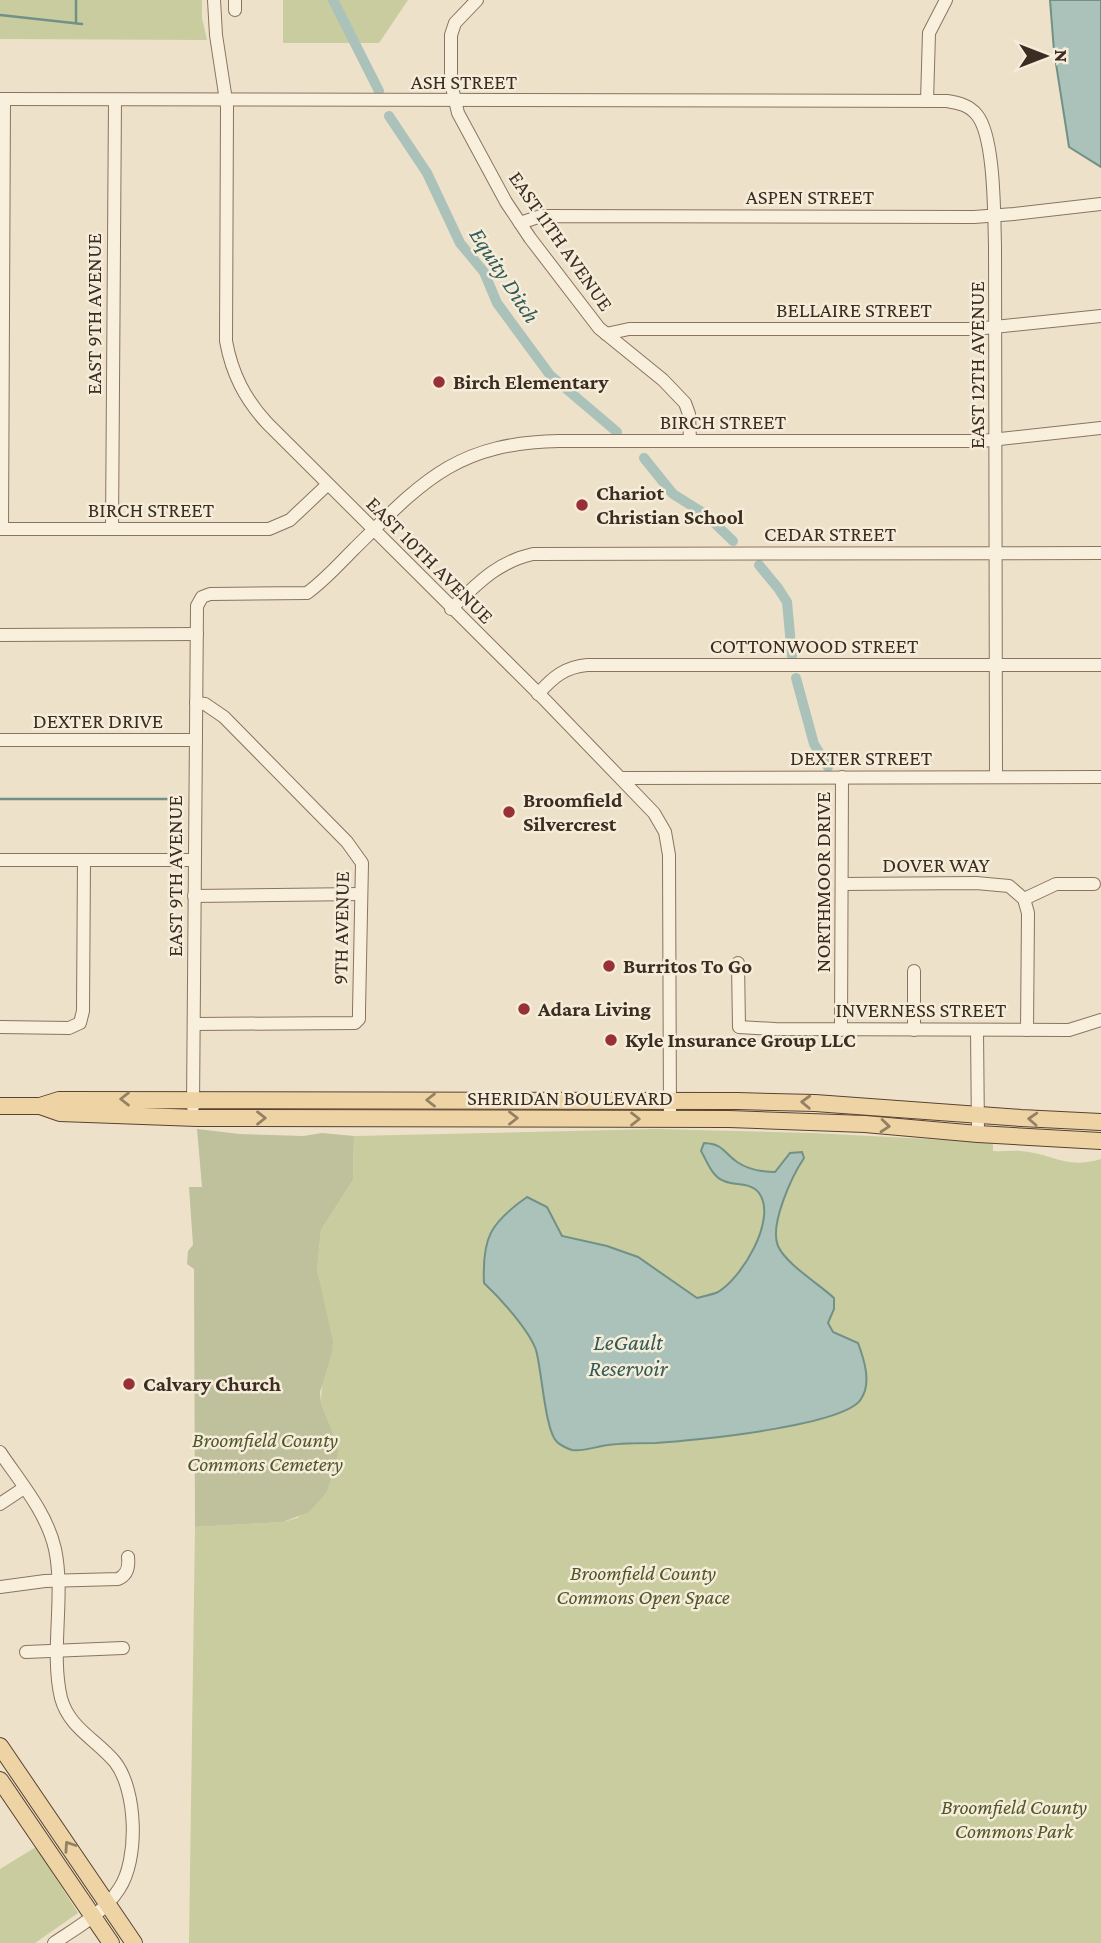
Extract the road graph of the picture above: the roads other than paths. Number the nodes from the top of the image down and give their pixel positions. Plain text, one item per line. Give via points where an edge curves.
1 (214, 0) edge
2 (477, 0) edge
3 (946, 0) edge
4 (2, 99) edge
5 (115, 100) junction
6 (226, 100) junction
7 (928, 101) junction
8 (454, 102) junction
9 (1101, 204) edge
10 (994, 216) junction
11 (520, 223) junction
12 (1101, 316) edge
13 (996, 327) junction
14 (606, 334) junction
15 (1101, 428) edge
16 (996, 440) junction
17 (690, 441) junction
18 (327, 485) junction
19 (1, 528) edge
20 (112, 529) junction
21 (373, 530) junction
22 (996, 553) junction
23 (1101, 553) edge
24 (452, 608) junction
25 (0, 635) edge
26 (197, 635) junction
27 (996, 665) junction
28 (1101, 665) edge
29 (538, 694) junction
30 (196, 703) junction
31 (0, 740) edge
32 (195, 740) junction
33 (842, 777) junction
34 (996, 777) junction
35 (1101, 777) edge
36 (621, 778) junction
37 (0, 860) edge
38 (84, 860) junction
39 (194, 860) junction
40 (842, 884) junction
41 (1094, 884) dead end
42 (361, 894) junction
43 (194, 896) junction
44 (1024, 899) junction
45 (738, 963) dead end
46 (914, 971) dead end
47 (1101, 1020) edge
48 (194, 1024) junction
49 (0, 1027) edge
50 (841, 1030) junction
51 (914, 1030) junction
52 (977, 1030) junction
53 (1027, 1030) junction
54 (193, 1099) junction
55 (670, 1100) junction
56 (0, 1106) edge
57 (40, 1106) junction
58 (978, 1115) junction
59 (193, 1118) junction
60 (670, 1119) junction
61 (1101, 1122) edge
62 (978, 1134) junction
63 (1101, 1141) edge
64 (0, 1452) edge
65 (23, 1488) junction
66 (0, 1504) edge
67 (128, 1557) dead end
68 (58, 1580) junction
69 (0, 1587) edge
70 (123, 1647) dead end
71 (59, 1650) junction
72 (26, 1652) dead end
73 (0, 1746) edge
74 (0, 1780) edge
75 (107, 1903) junction
76 (93, 1916) junction
77 (54, 1943) edge
78 (111, 1943) edge
79 (134, 1943) edge

1 - 6 street, EAST 10TH AVENUE
2 - 8 street, EAST 11TH AVENUE via 460,17 451,36
3 - 7 street via 929,33
4 - 5 street, ASH STREET
4 - 19 street
5 - 6 street, ASH STREET
5 - 20 street, EAST 9TH AVENUE
6 - 8 street, ASH STREET
6 - 18 street, EAST 10TH AVENUE via 229,359 256,411
7 - 8 street, ASH STREET
7 - 10 street, EAST 12TH AVENUE via 964,105 980,119 989,153
8 - 11 street, EAST 11TH AVENUE
9 - 10 street, ASPEN STREET
10 - 11 street, ASPEN STREET via 541,216
10 - 13 street, EAST 12TH AVENUE
11 - 14 street, EAST 11TH AVENUE
12 - 13 street, BELLAIRE STREET
13 - 14 street, BELLAIRE STREET via 628,329
13 - 16 street, EAST 12TH AVENUE
14 - 17 street, EAST 11TH AVENUE via 680,397 690,414
15 - 16 street, BIRCH STREET
16 - 17 street, BIRCH STREET
16 - 22 street, EAST 12TH AVENUE
17 - 21 street, BIRCH STREET via 536,442 493,448 432,477
18 - 20 street, BIRCH STREET via 290,520 269,529
18 - 21 street, EAST 10TH AVENUE
19 - 20 street, BIRCH STREET
21 - 24 street, EAST 10TH AVENUE
21 - 26 street, BIRCH STREET via 307,593 202,597 197,606
22 - 23 street, CEDAR STREET
22 - 24 street, CEDAR STREET via 533,554 498,566
22 - 27 street, EAST 12TH AVENUE
24 - 29 street, EAST 10TH AVENUE
25 - 26 street
26 - 30 street, EAST 9TH AVENUE
27 - 28 street, COTTONWOOD STREET
27 - 29 street, COTTONWOOD STREET via 587,665 560,673
27 - 34 street, EAST 12TH AVENUE
29 - 36 street, EAST 10TH AVENUE
30 - 32 street, EAST 9TH AVENUE
30 - 42 street, 9TH AVENUE via 224,717 347,842 362,863
31 - 32 street, DEXTER DRIVE
32 - 39 street, EAST 9TH AVENUE
33 - 34 street, DEXTER STREET
33 - 36 street, DEXTER STREET
33 - 40 street, NORTHMOOR DRIVE
34 - 35 street, DEXTER STREET
36 - 55 street, EAST 10TH AVENUE via 654,813 667,839
37 - 38 street
38 - 39 street
38 - 49 street via 80,1023 69,1028
39 - 43 street, EAST 9TH AVENUE
40 - 44 street, DOVER WAY via 999,884 1016,889
40 - 50 street, NORTHMOOR DRIVE
41 - 44 street via 1056,884
42 - 43 street
42 - 48 street, 9TH AVENUE via 359,1019 355,1023
43 - 48 street, EAST 9TH AVENUE
44 - 53 street via 1028,913
45 - 50 street, INVERNESS STREET via 739,1027
46 - 51 street
47 - 53 street, INVERNESS STREET via 1069,1030
48 - 54 street, EAST 9TH AVENUE
50 - 51 street, INVERNESS STREET
51 - 52 street, INVERNESS STREET
52 - 53 street, INVERNESS STREET
52 - 58 street
55 -> 54 main road, SHERIDAN BOULEVARD
54 -> 57 main road, SHERIDAN BOULEVARD via 59,1100
54 - 59 street, EAST 9TH AVENUE
58 -> 55 main road, SHERIDAN BOULEVARD via 815,1102
55 - 60 street, EAST 10TH AVENUE
56 - 57 main road, SHERIDAN BOULEVARD
57 - 59 main road, SHERIDAN BOULEVARD via 60,1113
61 -> 58 main road, SHERIDAN BOULEVARD
58 - 62 street
59 -> 60 main road, SHERIDAN BOULEVARD
60 -> 62 main road, SHERIDAN BOULEVARD via 796,1121
62 - 63 main road, SHERIDAN BOULEVARD
64 - 65 street
65 - 66 street
65 - 68 street via 49,1530
67 - 68 street via 129,1568 121,1578
68 - 69 street
68 - 71 street
70 - 71 street
71 - 72 street
71 - 75 street via 65,1708 75,1725 125,1766 131,1854 124,1881
75 -> 73 main road
74 - 76 main road
75 - 76 street
75 - 79 main road
76 - 77 street
76 - 78 main road

